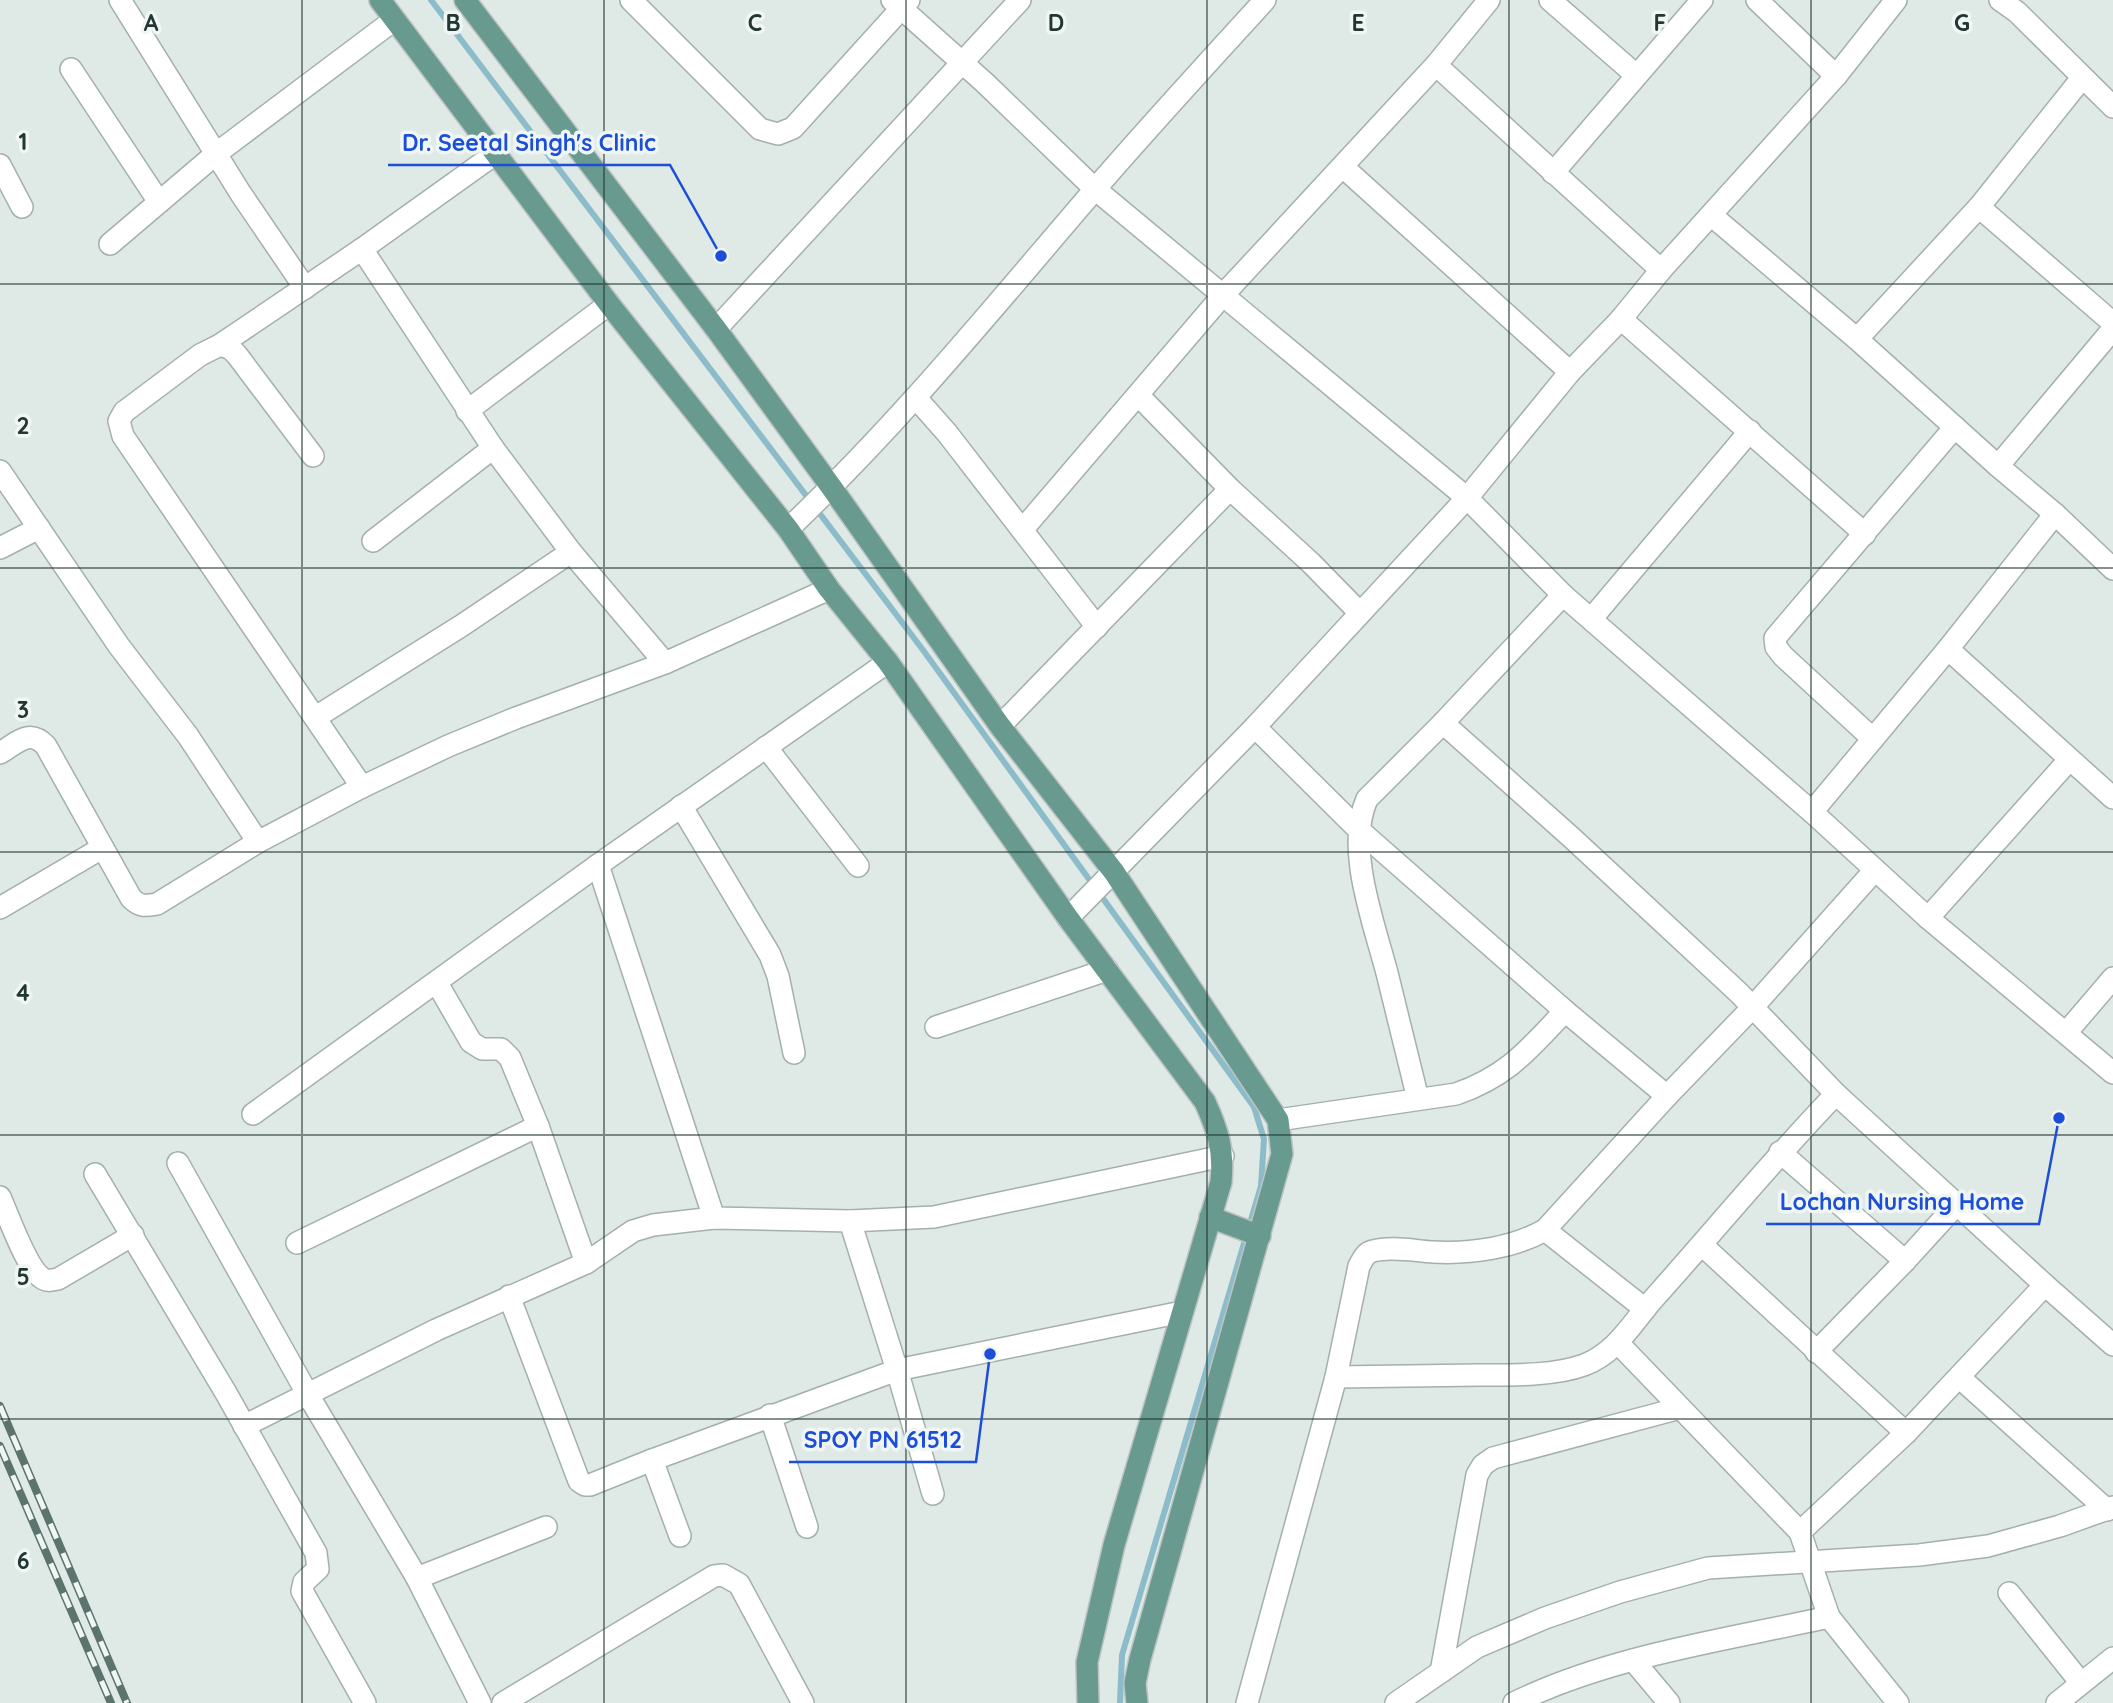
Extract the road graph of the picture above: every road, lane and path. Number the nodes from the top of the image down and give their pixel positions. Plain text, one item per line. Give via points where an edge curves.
1 (120, 0) edge
2 (380, 0) edge
3 (465, 0) edge
4 (631, 0) edge
5 (1020, 0) edge
6 (1265, 0) edge
7 (1489, 0) edge
8 (1550, 0) edge
9 (1702, 0) edge
10 (1757, 0) edge
11 (1896, 0) edge
12 (901, 3) edge
13 (2014, 4) edge
14 (394, 20) junction
15 (962, 62) junction
16 (1436, 65) junction
17 (71, 69) dead end
18 (1636, 75) junction
19 (1836, 76) junction
20 (2082, 78) junction
21 (2113, 107) edge
22 (217, 153) junction
23 (495, 154) junction
24 (0, 165) edge
25 (1343, 167) junction
26 (1553, 173) junction
27 (1095, 190) junction
28 (159, 202) junction
29 (22, 207) dead end
30 (1979, 207) junction
31 (1711, 215) junction
32 (110, 244) dead end
33 (362, 249) junction
34 (1661, 270) junction
35 (305, 288) junction
36 (1223, 295) junction
37 (609, 304) junction
38 (1621, 319) junction
39 (2113, 323) edge
40 (716, 329) junction
41 (2113, 329) edge
42 (1857, 339) junction
43 (220, 345) junction
44 (1570, 372) junction
45 (1138, 395) junction
46 (916, 398) junction
47 (467, 411) junction
48 (1955, 427) junction
49 (1750, 431) junction
50 (493, 448) junction
51 (313, 456) dead end
52 (1998, 466) junction
53 (0, 471) edge
54 (1230, 489) junction
55 (828, 492) junction
56 (1467, 498) junction
57 (2055, 514) junction
58 (794, 523) junction
59 (39, 528) junction
60 (1023, 529) junction
61 (1865, 534) junction
62 (373, 541) dead end
63 (0, 548) edge
64 (571, 552) junction
65 (2113, 569) edge
66 (829, 589) junction
67 (1563, 594) junction
68 (1359, 612) junction
69 (1592, 618) junction
70 (1097, 627) junction
71 (1948, 649) junction
72 (888, 662) junction
73 (665, 663) junction
74 (316, 717) junction
75 (1443, 723) junction
76 (1000, 726) junction
77 (1255, 727) junction
78 (1873, 739) junction
79 (766, 747) junction
80 (0, 753) edge
81 (2069, 760) junction
82 (362, 787) junction
83 (2113, 798) edge
84 (681, 806) junction
85 (1812, 812) junction
86 (1359, 830) junction
87 (258, 842) junction
88 (102, 848) junction
89 (598, 865) junction
90 (858, 866) dead end
91 (1875, 870) junction
92 (1107, 879) junction
93 (0, 908) edge
94 (1073, 913) junction
95 (1928, 918) junction
96 (1107, 970) junction
97 (2113, 978) edge
98 (437, 983) junction
99 (1752, 1008) junction
100 (1565, 1011) junction
101 (936, 1027) dead end
102 (2066, 1033) junction
103 (794, 1053) dead end
104 (2113, 1073) edge
105 (1836, 1094) junction
106 (1667, 1097) junction
107 (1418, 1099) junction
108 (253, 1114) dead end
109 (1278, 1120) junction
110 (538, 1126) junction
111 (1780, 1152) junction
112 (1223, 1156) junction
113 (178, 1163) dead end
114 (95, 1174) dead end
115 (0, 1197) edge
116 (1956, 1204) junction
117 (714, 1218) junction
118 (849, 1220) junction
119 (1218, 1220) junction
120 (1545, 1230) junction
121 (1256, 1234) junction
122 (133, 1235) junction
123 (297, 1244) dead end
124 (1702, 1245) junction
125 (1905, 1261) junction
126 (586, 1263) junction
127 (2045, 1285) junction
128 (509, 1296) junction
129 (1645, 1309) junction
130 (1182, 1312) junction
131 (1618, 1343) junction
132 (2113, 1345) edge
133 (1816, 1352) junction
134 (897, 1370) junction
135 (1336, 1377) junction
136 (1959, 1377) junction
137 (307, 1394) junction
138 (1680, 1408) junction
139 (770, 1415) junction
140 (244, 1426) junction
141 (1906, 1433) junction
142 (652, 1460) junction
143 (933, 1494) dead end
144 (2110, 1508) edge
145 (546, 1527) dead end
146 (807, 1527) dead end
147 (1800, 1532) junction
148 (680, 1536) dead end
149 (1811, 1568) junction
150 (417, 1578) junction
151 (2009, 1594) dead end
152 (1826, 1611) junction
153 (2113, 1658) edge
154 (1633, 1660) junction
155 (1441, 1672) junction
156 (2081, 1683) junction
157 (365, 1703) edge
158 (480, 1703) edge
159 (503, 1703) edge
160 (803, 1703) edge
161 (1088, 1703) edge
162 (1137, 1703) edge
163 (1247, 1703) edge
164 (1396, 1703) edge
165 (1514, 1703) edge
166 (1669, 1703) edge
167 (1898, 1703) edge
168 (2057, 1703) edge

1 - 22 street
2 - 14 main road
3 - 40 main road
4 - 12 street via 760,129 778,134 793,128
5 - 15 street
6 - 27 street
7 - 16 street
8 - 18 street
9 - 18 street
10 - 19 street
11 - 19 street
12 - 15 street
13 - 20 street
14 - 22 street
14 - 23 main road
15 - 27 street
15 - 40 street
16 - 25 street
16 - 26 street
17 - 28 street
18 - 26 street
19 - 31 street
20 - 21 street
20 - 30 street
22 - 28 street
22 - 35 street
23 - 33 street
23 - 37 main road
24 - 29 street
25 - 36 street
25 - 44 street
26 - 34 street
27 - 36 street
27 - 46 street
28 - 32 street
30 - 39 street
30 - 42 street
31 - 34 street
31 - 42 street
33 - 35 street
33 - 47 street
34 - 38 street
35 - 43 street
36 - 45 street
36 - 56 street
37 - 47 street
37 - 58 main road
38 - 44 street
38 - 49 street
40 - 55 main road
41 - 52 street
42 - 48 street
43 - 51 street via 237,355
43 - 74 street via 124,412 120,428
44 - 56 street
45 - 54 street
45 - 60 street
46 - 55 street
46 - 60 street
47 - 50 street
48 - 52 street
48 - 61 street
49 - 61 street
49 - 69 street
50 - 62 street
50 - 64 street
52 - 57 street
53 - 59 street
54 - 68 street
54 - 70 street
55 - 58 street
55 - 76 main road
56 - 67 street
56 - 68 street
57 - 65 street
57 - 71 street
58 - 66 main road
59 - 63 street
59 - 87 street
60 - 70 street
61 - 78 street via 1775,642 1783,656
64 - 73 street
64 - 74 street
66 - 72 main road
66 - 73 street
67 - 69 street
67 - 75 street
68 - 77 street
69 - 85 street
70 - 76 street
71 - 78 street
71 - 81 street
72 - 79 street
72 - 94 main road
73 - 82 street via 516,718
74 - 82 street
75 - 86 street via 1367,799
75 - 99 street
76 - 92 main road
77 - 86 street
77 - 92 street
78 - 85 street
79 - 84 street
79 - 90 street
80 - 88 street via 28,737 39,739
81 - 83 street
81 - 95 street
82 - 87 street
84 - 89 street
84 - 103 street via 770,955
85 - 91 street
86 - 100 street
86 - 107 street via 1363,881
87 - 88 street via 157,904 146,906 131,898
88 - 93 street
89 - 98 street
89 - 117 street
91 - 95 street
91 - 99 street
92 - 94 street
92 - 109 main road
94 - 96 main road
95 - 102 street
96 - 101 street
96 - 112 main road via 1205,1101
97 - 102 street
98 - 108 street
98 - 110 street via 471,1042 482,1049 501,1049 510,1058
99 - 105 street
99 - 106 street
100 - 106 street
100 - 107 street via 1514,1063 1492,1078 1455,1094
102 - 104 street
105 - 111 street
105 - 116 street
106 - 120 street
107 - 109 street
109 - 121 main road via 1282,1154
110 - 123 street
110 - 126 street
111 - 124 street
111 - 125 street
112 - 118 street via 934,1217
112 - 119 main road
113 - 137 street
114 - 122 street
115 - 122 street via 29,1260 45,1280 58,1279
116 - 125 street
116 - 127 street
117 - 118 street
117 - 126 street via 642,1228
118 - 134 street
119 - 121 main road
119 - 130 main road
120 - 129 street
120 - 135 street via 1524,1242 1490,1248 1369,1252 1359,1266
121 - 162 main road via 1140,1659
122 - 140 street
124 - 129 street
124 - 133 street
125 - 133 street
126 - 128 street
127 - 132 street
127 - 136 street
128 - 137 street
128 - 142 street via 579,1480 590,1485
129 - 131 street
130 - 134 street
130 - 161 main road via 1091,1636
131 - 135 street via 1604,1357 1567,1369
131 - 138 street
133 - 141 street
134 - 139 street
134 - 143 street
135 - 163 street
136 - 141 street
136 - 144 street
137 - 140 street
137 - 150 street
138 - 147 street
138 - 155 street via 1493,1458 1483,1465 1477,1475
139 - 142 street
139 - 146 street
140 - 157 street via 316,1553 318,1569 304,1582 302,1591
141 - 147 street
142 - 148 street
144 - 149 street via 1988,1546
145 - 150 street
147 - 149 street
149 - 152 street
149 - 155 street via 1708,1568 1620,1592 1477,1647
150 - 158 street
151 - 156 street
152 - 154 street
152 - 167 street
153 - 156 street
154 - 165 street
154 - 166 street
155 - 164 street
156 - 168 street
159 - 160 street via 714,1576 723,1575 739,1584

